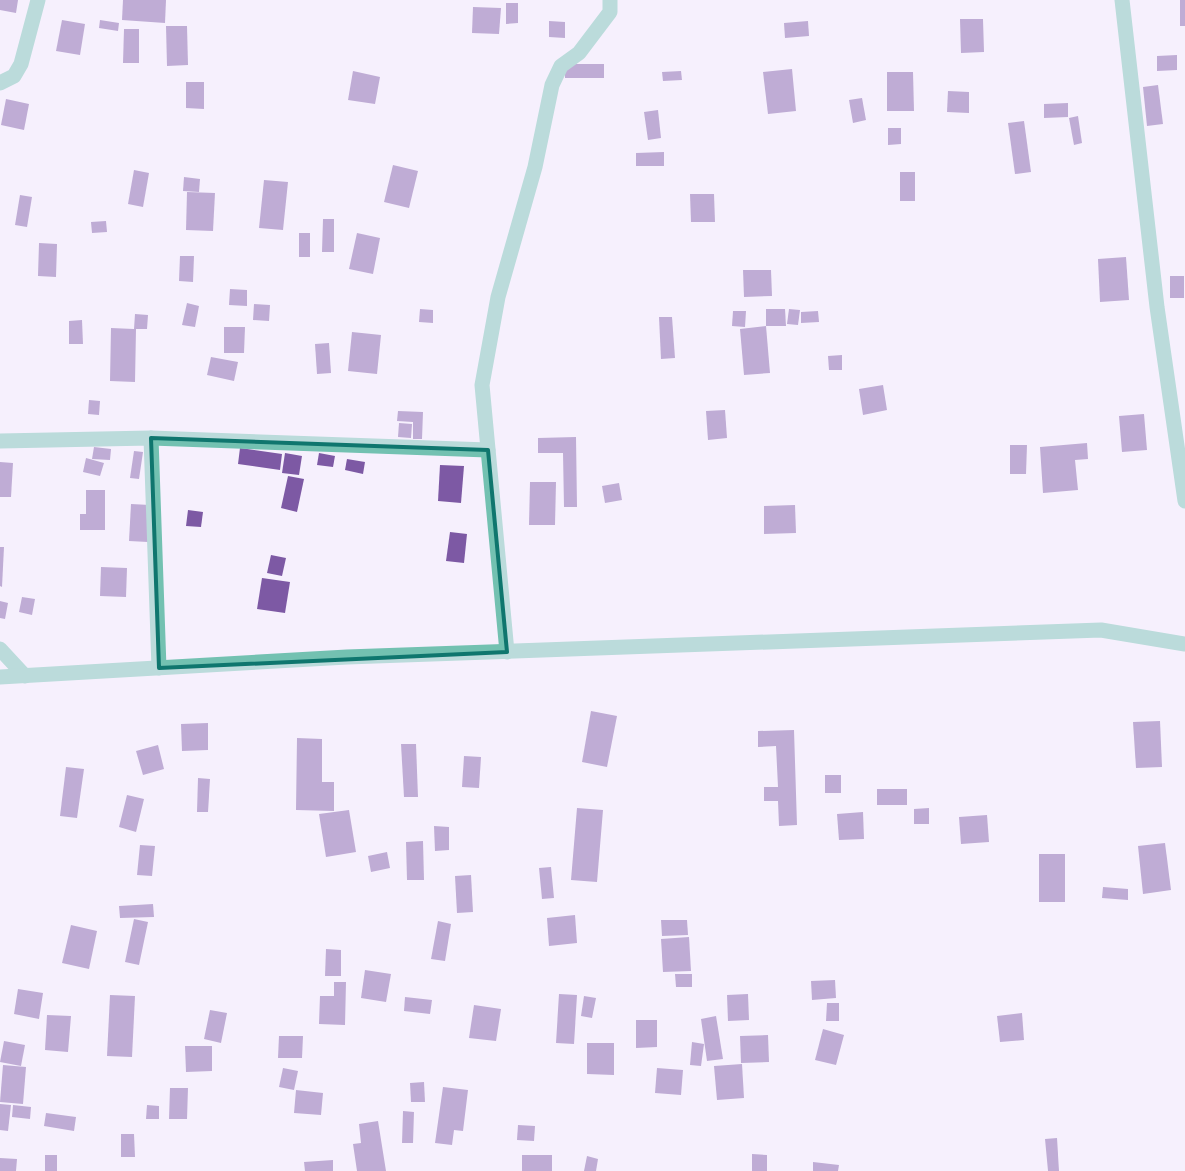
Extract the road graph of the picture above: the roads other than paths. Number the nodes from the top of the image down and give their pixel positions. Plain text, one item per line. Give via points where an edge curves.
1 (38, 0) edge
2 (610, 0) edge
3 (1122, 0) edge
4 (0, 83) edge
5 (150, 438) junction
6 (0, 441) edge
7 (488, 450) junction
8 (1185, 500) edge
9 (1185, 644) edge
10 (0, 649) edge
11 (507, 652) junction
12 (159, 668) junction
13 (25, 676) junction
14 (0, 677) edge

1 - 4 street via 21,64 14,76
2 - 7 street via 610,12 579,53 561,66 552,85 535,167 498,297 482,385
3 - 8 street via 1158,307
5 - 6 street
5 - 7 street
5 - 12 street
7 - 11 street
9 - 11 street via 1101,630
10 - 13 street
11 - 12 street
12 - 13 street
13 - 14 street

